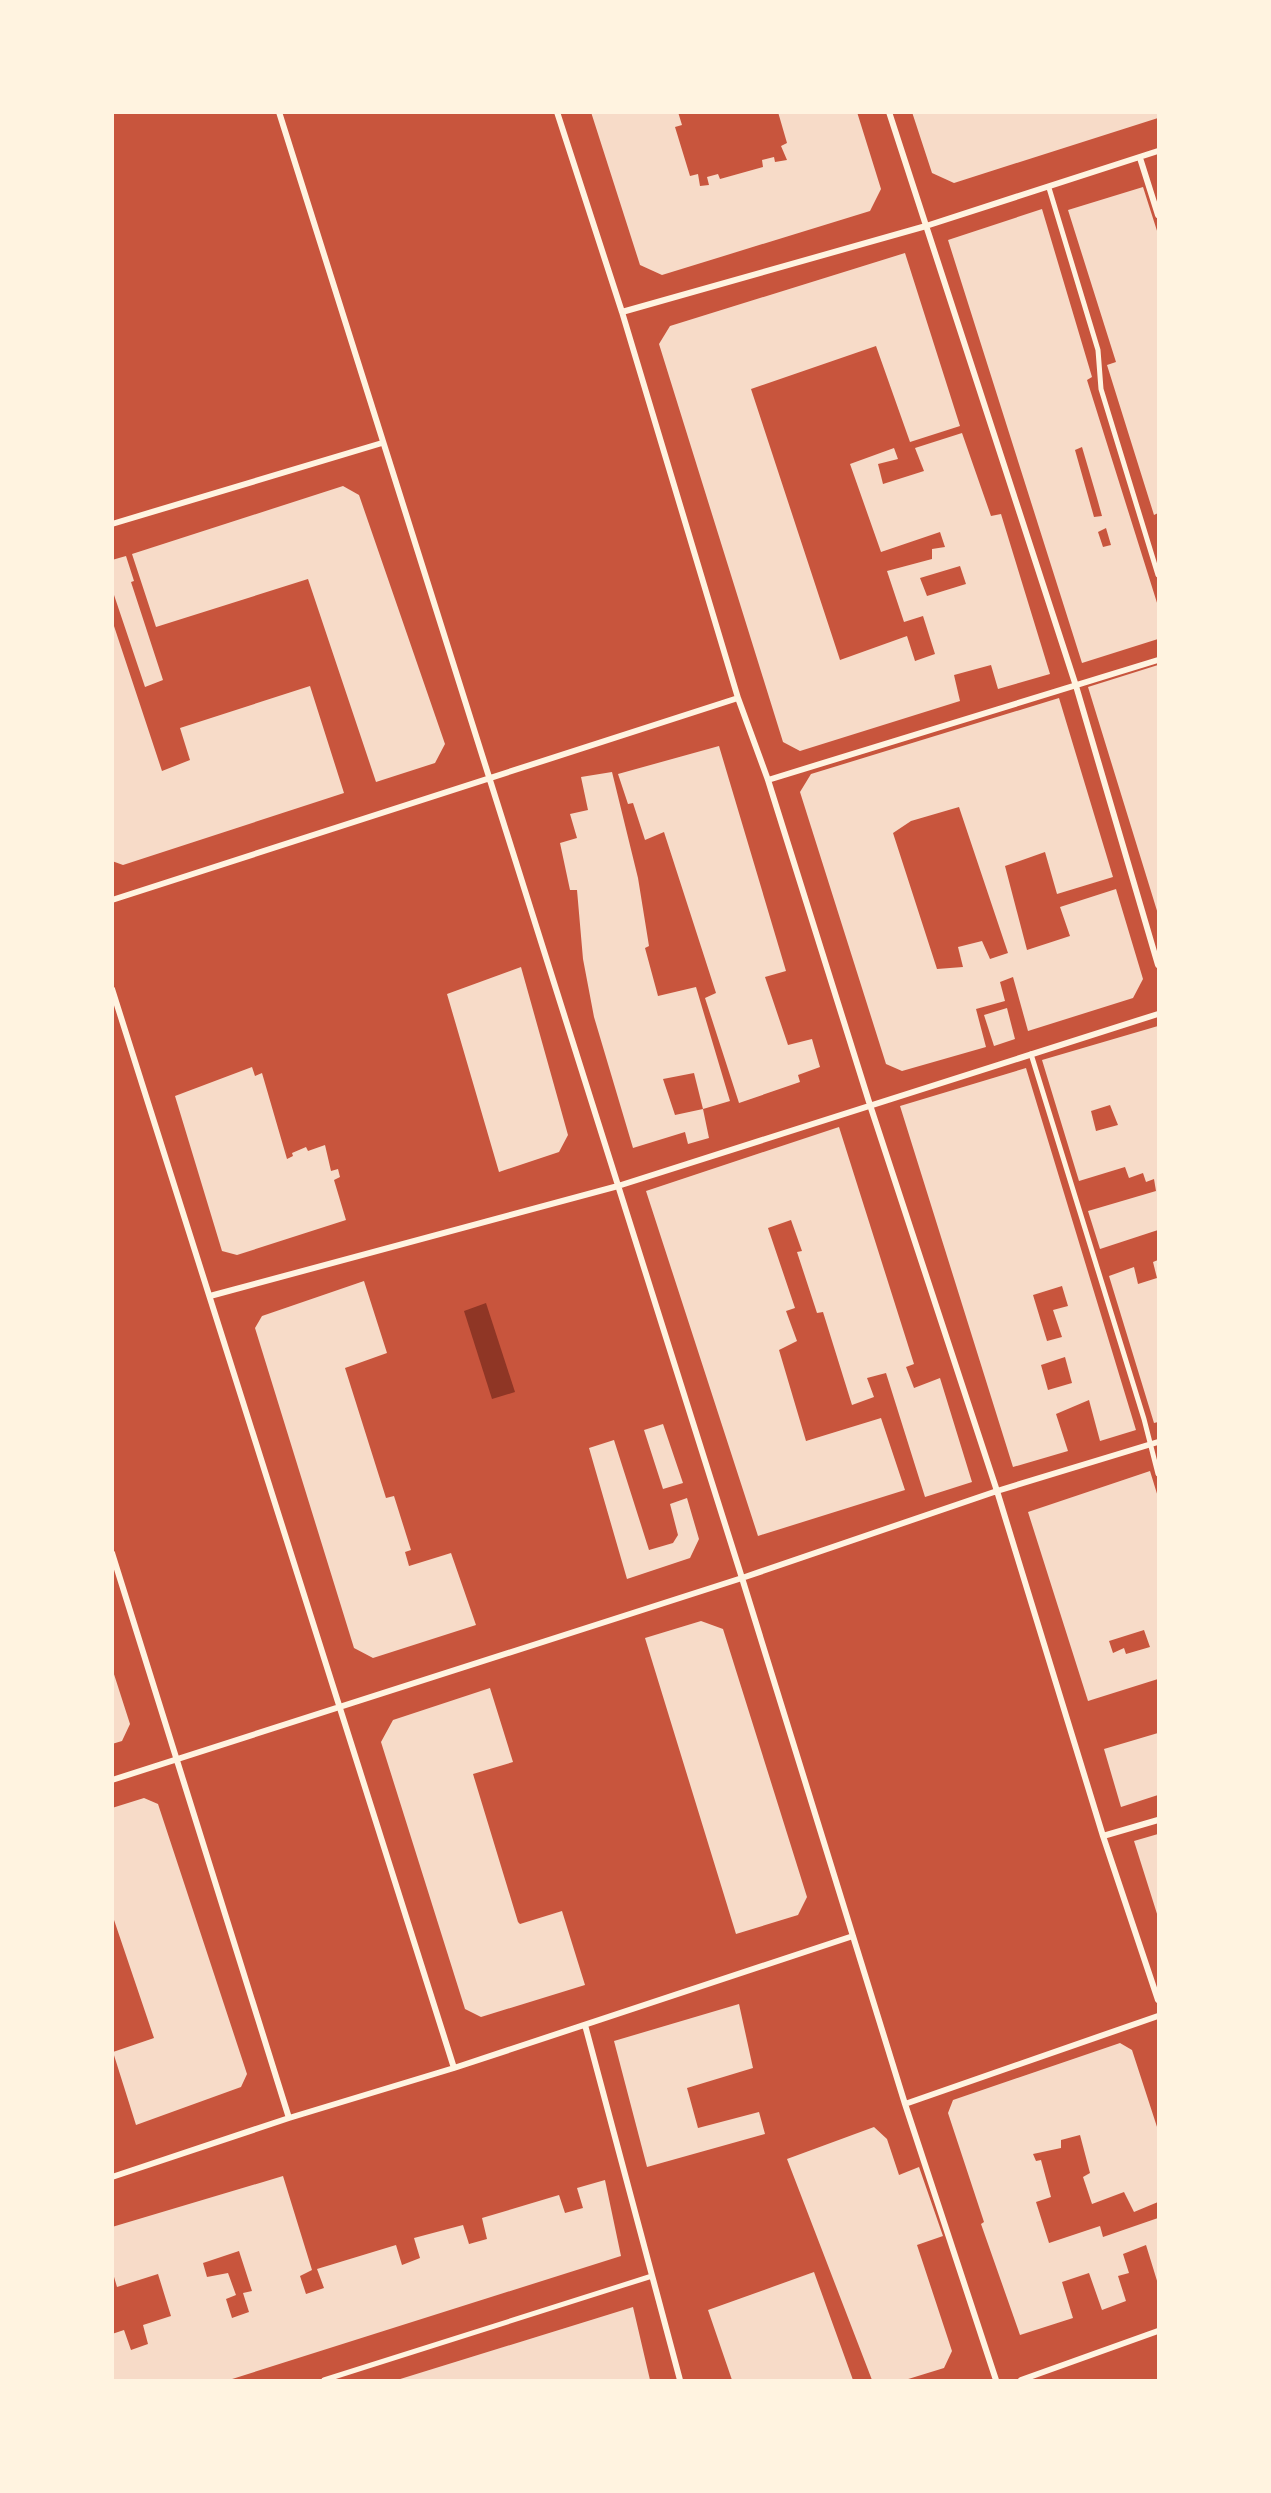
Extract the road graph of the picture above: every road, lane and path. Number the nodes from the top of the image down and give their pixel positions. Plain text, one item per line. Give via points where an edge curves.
1 (279, 112) edge
2 (557, 112) edge
3 (889, 112) edge
4 (1158, 151) edge
5 (1140, 158) junction
6 (1048, 188) junction
7 (1158, 215) edge
8 (926, 226) junction
9 (622, 312) junction
10 (382, 443) junction
11 (112, 524) edge
12 (1158, 575) edge
13 (1158, 660) edge
14 (1076, 686) junction
15 (738, 698) junction
16 (489, 779) junction
17 (768, 780) junction
18 (112, 900) edge
19 (1158, 965) edge
20 (112, 988) edge
21 (1158, 1014) edge
22 (1031, 1054) junction
23 (870, 1106) junction
24 (618, 1186) junction
25 (210, 1296) junction
26 (1158, 1442) edge
27 (1149, 1445) junction
28 (1158, 1474) edge
29 (997, 1491) junction
30 (112, 1554) edge
31 (742, 1578) junction
32 (339, 1707) junction
33 (177, 1759) junction
34 (112, 1780) edge
35 (1158, 1820) edge
36 (1103, 1836) junction
37 (853, 1936) junction
38 (1158, 2000) edge
39 (1158, 2016) edge
40 (585, 2025) junction
41 (454, 2068) junction
42 (904, 2104) junction
43 (289, 2118) junction
44 (112, 2177) edge
45 (652, 2276) junction
46 (1158, 2331) edge
47 (324, 2380) edge
48 (680, 2380) edge
49 (996, 2380) edge
50 (1021, 2380) edge

1 - 10 street
2 - 9 street
3 - 8 street
4 - 5 street
5 - 6 street
5 - 7 street
6 - 8 street
6 - 12 street via 1098,350 1101,389
8 - 9 street
8 - 14 street
9 - 15 street
10 - 11 street
10 - 16 street
13 - 14 street
14 - 17 street
14 - 19 street
15 - 16 street
15 - 17 street
16 - 18 street
16 - 24 street
17 - 23 street
20 - 25 street
21 - 22 street
22 - 23 street
22 - 27 street
23 - 24 street
23 - 29 street
24 - 25 street
24 - 31 street
25 - 32 street
26 - 27 street
27 - 28 street
27 - 29 street
29 - 31 street
29 - 36 street
30 - 33 street
31 - 32 street
31 - 37 street
32 - 33 street
32 - 41 street
33 - 34 street
33 - 43 street
35 - 36 street
36 - 38 street
37 - 40 street
37 - 42 street
39 - 42 street
40 - 41 street
40 - 45 street
41 - 43 street
42 - 49 street
43 - 44 street
45 - 47 street
45 - 48 street
46 - 50 street

